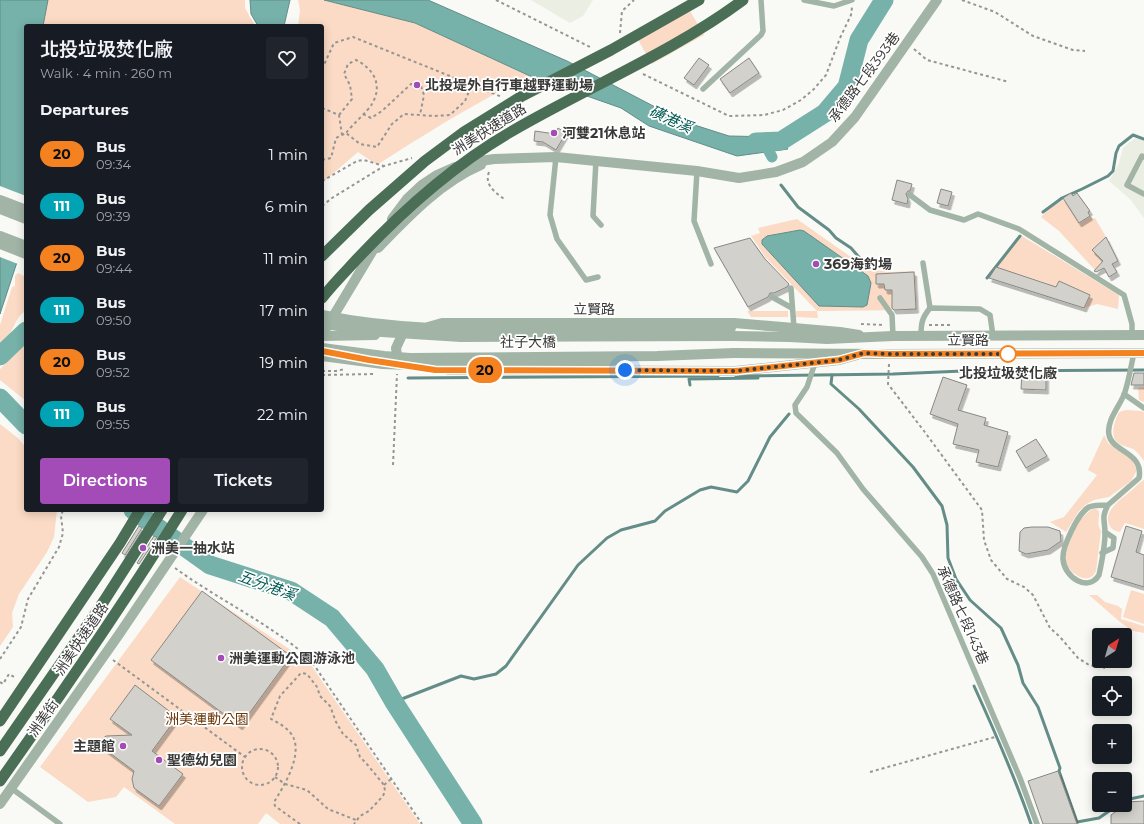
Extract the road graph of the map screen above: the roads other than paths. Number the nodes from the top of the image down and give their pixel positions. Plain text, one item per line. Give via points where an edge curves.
1 (699, 0) edge
2 (743, 0) edge
3 (761, 0) edge
4 (804, 0) edge
5 (852, 0) edge
6 (937, 0) edge
7 (703, 89) dead end
8 (556, 157) junction
9 (1144, 157) edge
10 (494, 159) junction
11 (596, 160) junction
12 (697, 171) junction
13 (1144, 194) edge
14 (910, 195) dead end
15 (0, 200) edge
16 (0, 209) edge
17 (24, 209) edge
18 (24, 218) edge
19 (601, 225) dead end
20 (0, 236) edge
21 (0, 244) edge
22 (24, 245) edge
23 (24, 253) edge
24 (324, 254) edge
25 (368, 259) junction
26 (711, 264) dead end
27 (923, 264) dead end
28 (598, 277) dead end
29 (791, 288) dead end
30 (324, 296) edge
31 (772, 297) dead end
32 (880, 298) dead end
33 (792, 308) junction
34 (930, 308) junction
35 (324, 314) edge
36 (324, 323) edge
37 (794, 328) junction
38 (732, 332) junction
39 (324, 333) edge
40 (402, 335) junction
41 (1132, 335) junction
42 (1144, 335) edge
43 (324, 336) edge
44 (893, 336) junction
45 (921, 336) junction
46 (988, 336) junction
47 (866, 337) junction
48 (324, 348) edge
49 (324, 351) edge
50 (734, 352) joint
51 (864, 353) junction
52 (1139, 353) edge
53 (983, 354) junction
54 (324, 356) edge
55 (657, 356) junction
56 (398, 363) junction
57 (815, 363) junction
58 (1124, 394) junction
59 (1144, 408) edge
60 (1108, 505) junction
61 (139, 512) edge
62 (161, 512) edge
63 (181, 512) edge
64 (202, 512) edge
65 (1105, 532) junction
66 (1102, 553) junction
67 (0, 721) edge
68 (0, 751) edge
69 (0, 781) edge
70 (11, 788) junction
71 (0, 804) edge
72 (60, 824) edge
73 (1037, 824) edge

1 - 24 highway, 洲美快速道路, bridge via 522,96 464,132 374,205
2 - 30 highway, 洲美快速道路, bridge via 671,47 513,130 455,169 409,206
3 - 7 lane via 763,31
4 - 5 lane via 834,6
6 - 12 street, 承德路七段393巷 via 855,117 832,142 803,162 776,172 739,178
8 - 10 street, 承德路七段393巷
8 - 11 street, 承德路七段393巷
8 - 28 lane via 550,215 557,239 586,280
9 - 13 lane via 1142,156 1127,185
10 - 25 street, 承德路七段393巷 via 471,169 436,193
10 - 25 street, 承德路七段393巷 via 455,167 422,185 402,205
11 - 12 street, 承德路七段393巷
11 - 19 lane via 593,216
12 - 26 lane via 694,221
14 - 41 lane via 930,210 964,220 978,214 1019,229 1124,295 1132,324
15 - 17 street
16 - 18 street
20 - 22 street
21 - 23 street
25 - 39 street, 承德路七段393巷
27 - 34 lane
29 - 33 lane
31 - 33 lane
32 - 44 lane via 892,315
33 - 37 lane
34 - 45 lane via 921,325
34 - 46 lane via 980,309 990,315
35 - 38 street, bridge via 415,327 461,330
36 - 38 street, 社子大橋, bridge via 366,330 461,337
37 - 40 street, 立賢路 via 734,323 442,323
37 - 47 street, 立賢路
38 - 47 street, 立賢路 via 826,339
40 - 43 street, 立賢路
40 - 56 street via 396,348
41 - 42 street, 立賢路
41 - 46 street, 立賢路
44 - 45 street, 立賢路
44 - 47 street, 立賢路
45 - 46 street, 立賢路
46 - 53 street
48 - 55 street, 社子大橋, bridge via 410,358
49 - 56 street, 立賢路
50 - 51 street, 立賢路
50 - 55 street, 社子大橋, bridge
51 - 53 street, 立賢路
51 - 57 street, 立賢路
52 - 53 street, 立賢路
52 - 58 lane
54 - 55 street, bridge via 409,365 581,364
56 - 57 street, 立賢路 via 435,370 736,371
57 - 73 lane, 承德路七段143巷 via 807,387 795,405 796,413 837,453 863,489 922,557 932,574 1020,778
58 - 59 lane
58 - 60 lane via 1108,431 1116,446 1131,452 1142,472 1135,482
60 - 65 lane via 1103,518
60 - 66 lane via 1089,507 1083,513 1072,529 1062,557 1071,576 1089,583 1096,581 1099,575
61 - 67 highway, 洲美快速道路, bridge
62 - 68 highway, bridge via 104,601
63 - 69 highway, 洲美快速道路, bridge via 140,578
64 - 70 street, 洲美街 via 173,562
65 - 66 lane
65 - 66 lane via 1114,538 1114,543 1113,548
70 - 71 street, 洲美街
70 - 72 lane

